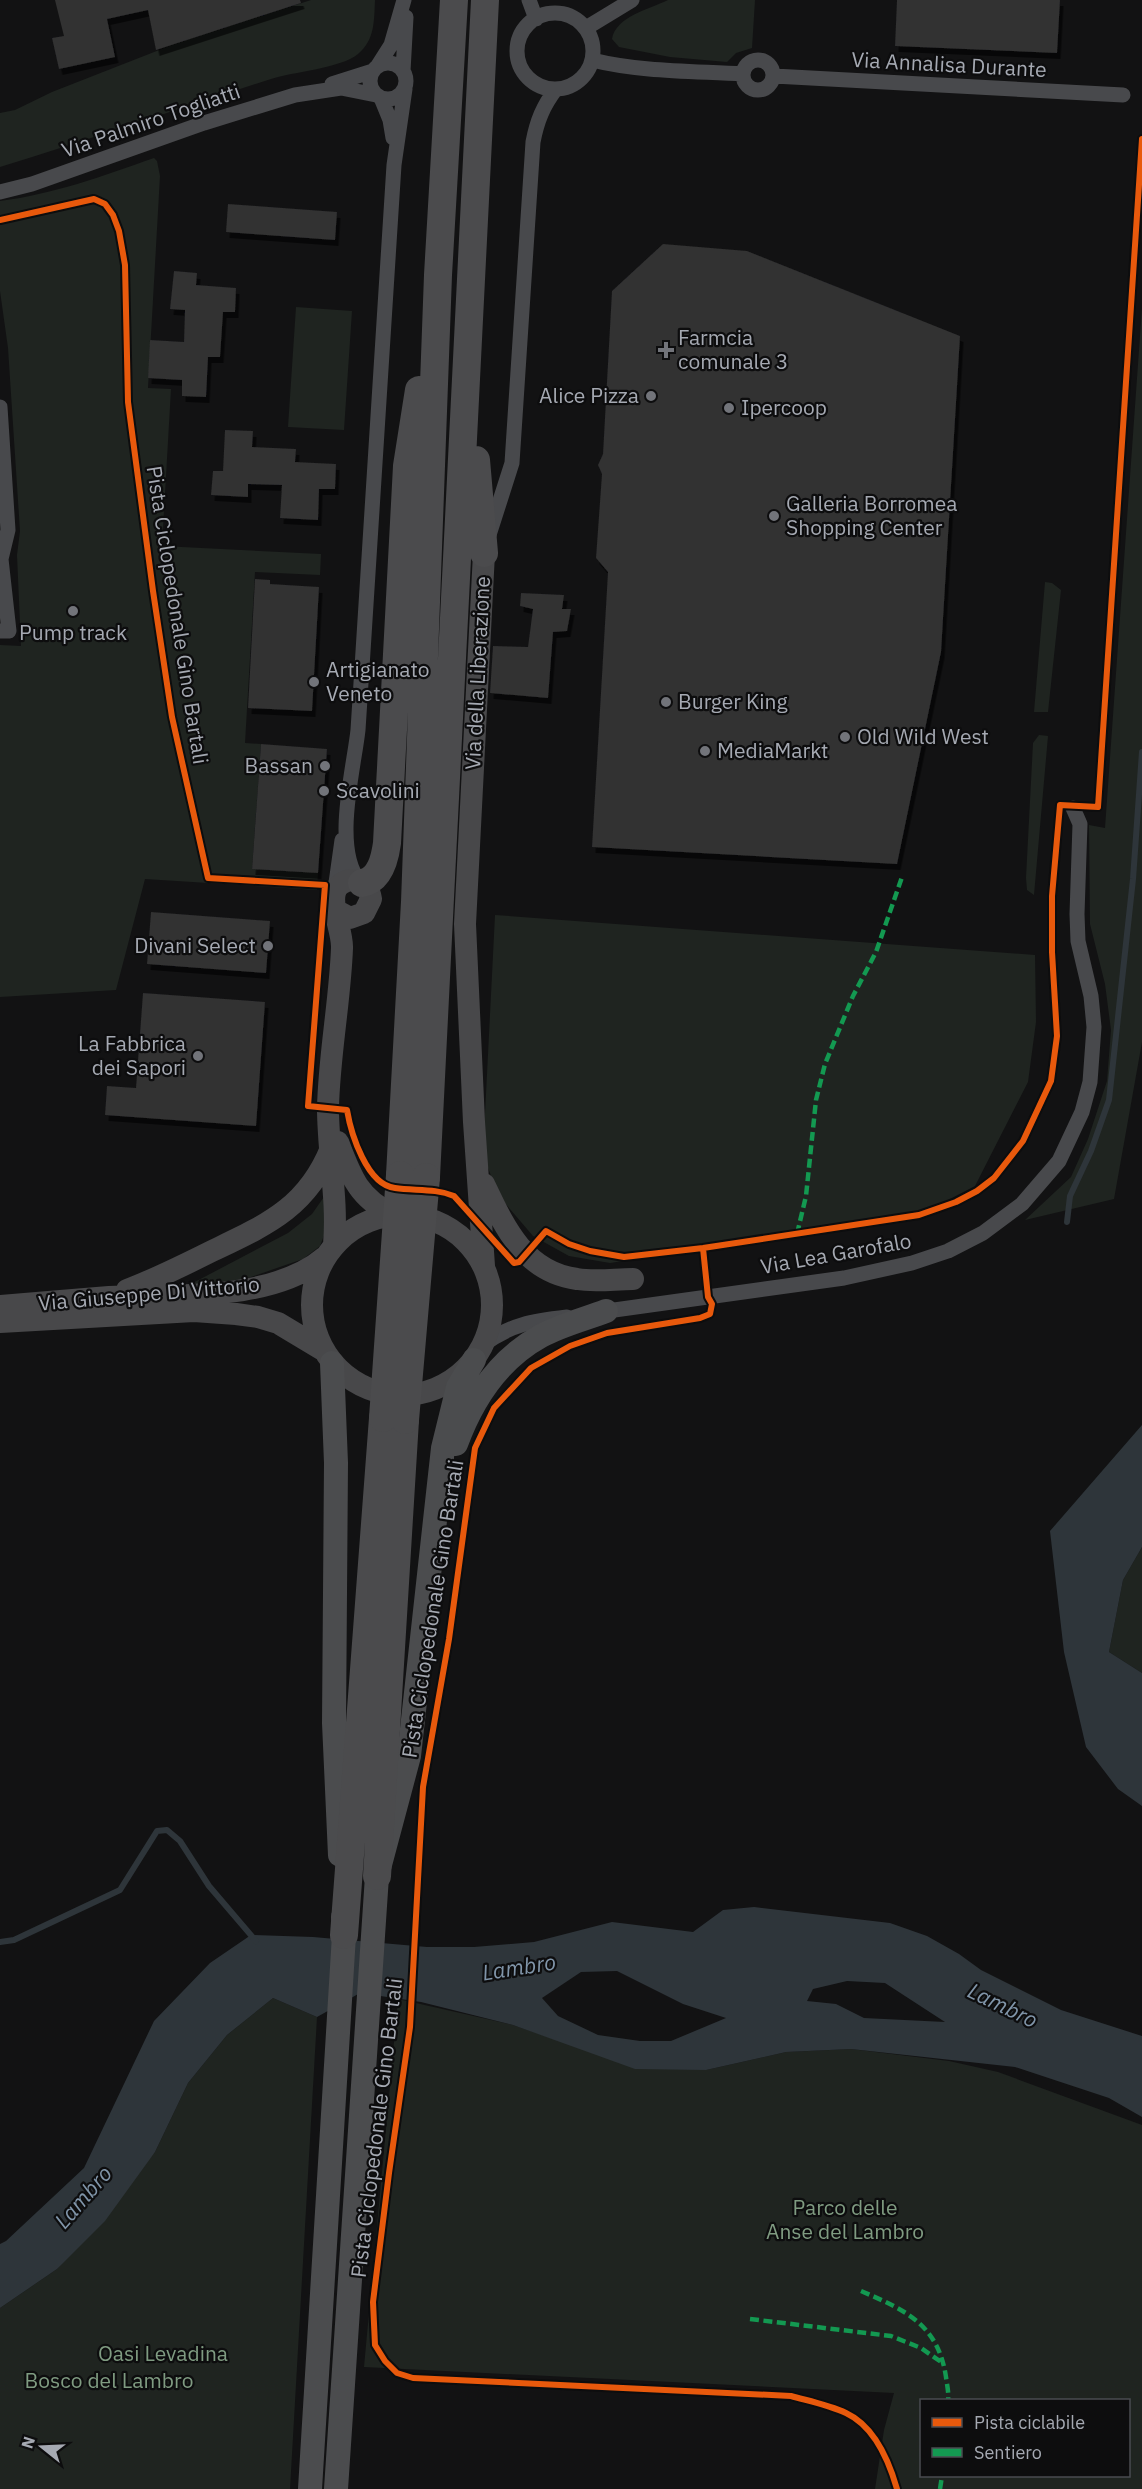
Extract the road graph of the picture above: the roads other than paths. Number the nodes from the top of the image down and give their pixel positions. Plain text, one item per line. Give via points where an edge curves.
1 (405, 0) edge
2 (454, 0) edge
3 (485, 0) edge
4 (529, 0) edge
5 (632, 0) edge
6 (536, 19) junction
7 (586, 28) junction
8 (592, 60) junction
9 (375, 69) junction
10 (403, 71) junction
11 (743, 74) junction
12 (774, 76) junction
13 (405, 89) junction
14 (556, 89) junction
15 (316, 91) junction
16 (1123, 95) dead end
17 (379, 97) junction
18 (394, 165) junction
19 (0, 192) edge
20 (438, 275) junction
21 (467, 372) junction
22 (0, 407) edge
23 (484, 552) junction
24 (1, 560) edge
25 (0, 631) edge
26 (1073, 807) dead end
27 (346, 814) junction
28 (361, 883) junction
29 (336, 901) junction
30 (364, 913) junction
31 (341, 976) junction
32 (330, 1121) junction
33 (331, 1148) junction
34 (477, 1168) junction
35 (413, 1176) junction
36 (394, 1215) junction
37 (330, 1251) junction
38 (484, 1266) junction
39 (633, 1279) dead end
40 (107, 1298) junction
41 (0, 1306) edge
42 (606, 1311) junction
43 (0, 1322) edge
44 (478, 1353) junction
45 (328, 1357) junction
46 (394, 1419) junction
47 (430, 1566) junction
48 (377, 1876) junction
49 (344, 1935) junction
50 (310, 2489) edge
51 (336, 2489) edge

1 - 9 street via 391,45
1 - 10 street
2 - 20 highway
3 - 21 highway
4 - 6 street
5 - 7 street
6 - 7 street via 560,13
6 - 14 street via 520,39 520,64 535,83
7 - 8 street via 593,49
8 - 11 street via 649,69
8 - 14 street via 579,81
9 - 10 street via 388,63
9 - 15 street, Via Palmiro Togliatti
9 - 17 street via 370,81
10 - 13 street
11 - 12 street via 747,65 756,60 768,64
11 - 12 street via 746,85 754,90 767,87
12 - 16 street, Via Annalisa Durante
13 - 17 street via 397,97
13 - 18 street
14 - 23 street, Via della Liberazione via 537,121 533,142 512,464
15 - 17 street, Via Palmiro Togliatti via 341,88
15 - 19 street, Via Palmiro Togliatti via 204,123
17 - 18 street via 392,129
18 - 27 street via 358,730
20 - 28 highway via 407,466 387,843 376,874
20 - 35 highway via 415,902
21 - 23 highway
21 - 35 highway
22 - 24 street via 8,530
23 - 34 main road, Via della Liberazione via 465,924
24 - 25 street via 9,631
26 - 42 street, Via Lea Garofalo via 1080,824 1078,941 1094,1027 1090,1082 1082,1112 1059,1161 1022,1204 974,1238 912,1263 844,1278
27 - 28 street via 350,862
27 - 29 street
28 - 29 main road via 344,882
28 - 30 main road via 371,899
29 - 30 main road via 350,918
29 - 31 main road via 343,944
30 - 31 main road
31 - 32 main road
32 - 33 main road
32 - 36 main road via 363,1195
33 - 37 main road via 337,1208
33 - 40 main road via 310,1186 276,1219
34 - 38 main road, Via della Liberazione
34 - 39 main road via 506,1230 541,1266 578,1279
35 - 46 highway, bridge
36 - 37 main road via 355,1228
36 - 38 main road via 427,1218 445,1225 471,1246
37 - 40 main road, Via Giuseppe Di Vittorio via 311,1269 270,1284 222,1292
37 - 45 main road via 314,1283 312,1301 314,1327
38 - 44 main road via 492,1300 490,1324
40 - 41 main road, Via Giuseppe Di Vittorio
42 - 44 street, Via Lea Garofalo via 517,1325 499,1333
42 - 47 main road via 541,1336 519,1350 484,1388 461,1430 447,1470
43 - 45 main road, Via Giuseppe Di Vittorio via 194,1311 236,1314 278,1323
44 - 45 main road via 458,1376 439,1388 417,1395 394,1396 360,1386
44 - 47 main road via 458,1387 448,1424
45 - 49 main road via 336,1463 333,1723
46 - 48 highway
46 - 49 highway
47 - 48 main road via 409,1756
48 - 51 main road
49 - 50 main road

